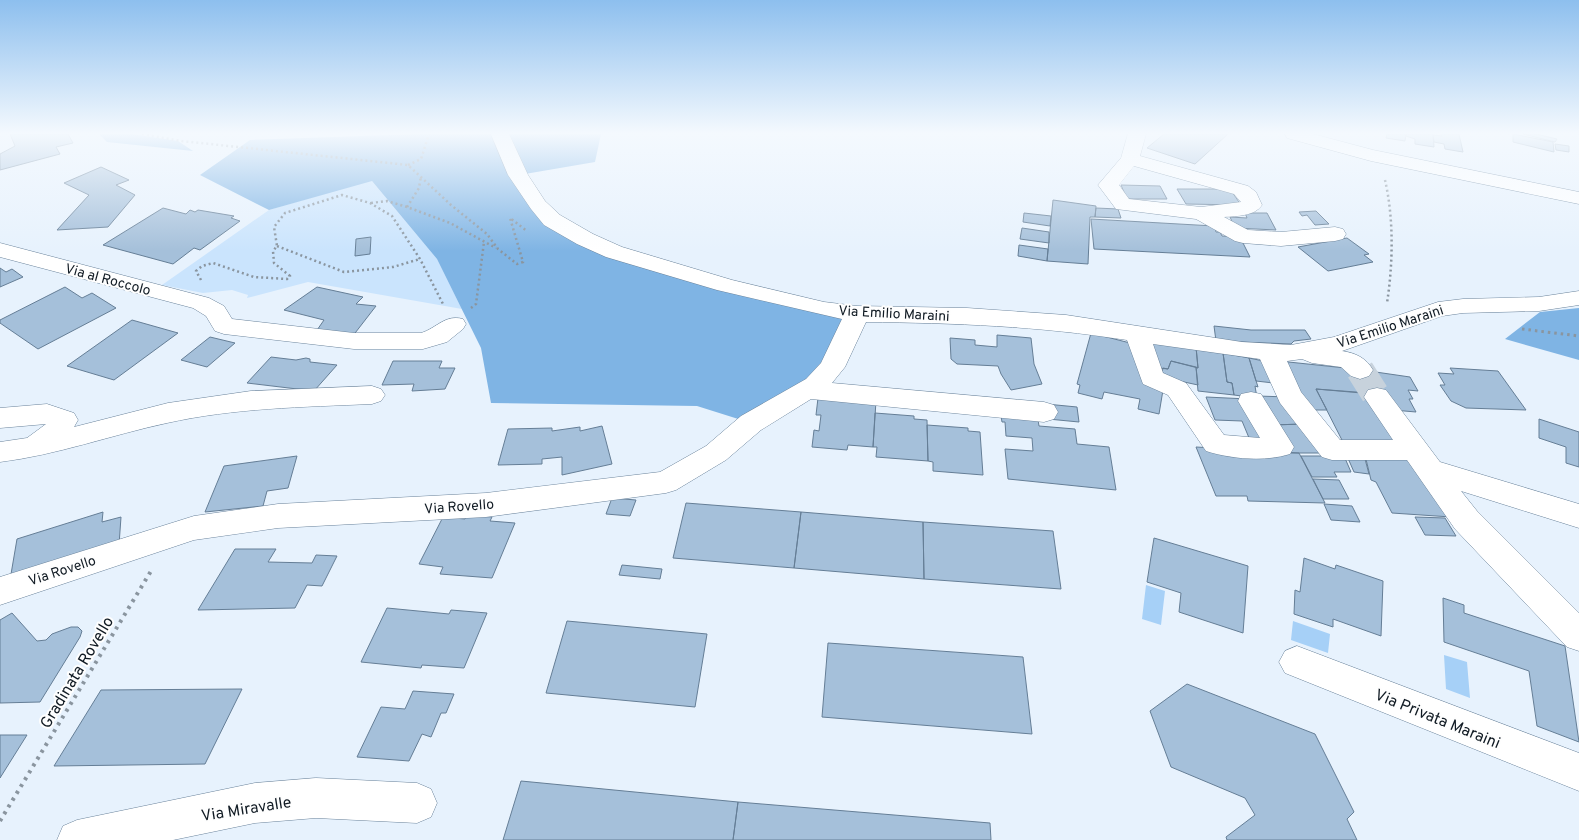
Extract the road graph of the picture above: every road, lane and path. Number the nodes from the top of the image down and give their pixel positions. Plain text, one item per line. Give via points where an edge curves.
1 (418, 173) edge
2 (517, 173) edge
3 (1118, 173) edge
4 (1180, 173) edge
5 (1381, 173) edge
6 (1459, 173) edge
7 (421, 176) junction
8 (1579, 198) edge
9 (370, 203) junction
10 (407, 207) junction
11 (1201, 213) junction
12 (526, 231) dead end
13 (1335, 234) dead end
14 (484, 242) junction
15 (277, 246) junction
16 (0, 250) edge
17 (498, 250) junction
18 (420, 258) junction
19 (1579, 298) edge
20 (208, 307) junction
21 (857, 314) junction
22 (454, 324) junction
23 (1381, 330) junction
24 (1137, 334) junction
25 (1281, 352) junction
26 (1354, 365) dead end
27 (808, 390) junction
28 (372, 395) dead end
29 (1378, 397) tunnel mouth
30 (1251, 401) dead end
31 (1044, 412) dead end
32 (0, 418) edge
33 (33, 447) junction
34 (0, 452) edge
35 (1423, 460) junction
36 (1579, 516) edge
37 (172, 535) junction
38 (0, 591) edge
39 (1579, 636) edge
40 (1297, 662) dead end
41 (1579, 772) edge
42 (417, 803) dead end
43 (0, 821) edge
44 (77, 840) edge

1 - 7 path
2 - 21 street, Via Emilio Maraini via 552,220 614,252 724,285
3 - 11 street via 1108,185 1123,205
4 - 11 street via 1240,190 1249,196 1252,205
5 - 23 path via 1388,194 1390,290 1384,318 1374,322
6 - 8 street
7 - 10 path via 419,188
7 - 17 path via 450,205 487,234
9 - 10 path via 387,201
9 - 15 path via 342,195 285,213 274,227
9 - 18 path via 392,216
10 - 14 path via 450,223
11 - 13 street via 1243,236 1281,239
12 - 17 path via 510,218 523,262 517,264
14 - 17 path
14 - 22 path via 476,304
15 - 18 path via 344,272 393,267
15 - 20 path via 273,251 274,263 290,276 288,279 243,274 217,263 201,265 196,270 212,292
16 - 20 street, Via al Roccolo
18 - 22 path
19 - 23 street, Via Emilio Maraini via 1538,304 1438,309
20 - 22 street via 224,326 354,341 423,341 438,336
21 - 24 street, Via Emilio Maraini via 977,317
21 - 27 street, Via Rovello via 832,367
23 - 25 street, Via Emilio Maraini via 1337,344
24 - 25 street, Via Emilio Maraini via 1242,350
24 - 30 street via 1152,378 1177,389 1216,444 1280,447
25 - 26 street, Via Emilio Maraini
25 - 35 street via 1289,396 1332,450
27 - 31 street
27 - 37 street, Via Rovello via 751,422 716,454 666,482 486,505 278,516 194,528
28 - 33 street via 251,400 168,413
29 - 35 street
32 - 33 street via 47,414 64,420 54,434
33 - 34 street
35 - 36 street
35 - 39 street via 1466,520
37 - 38 street, Via Rovello
37 - 43 path, Gradinata Rovello
40 - 41 street, Via Privata Maraini
42 - 44 street, Via Miravalle via 316,798 255,804

